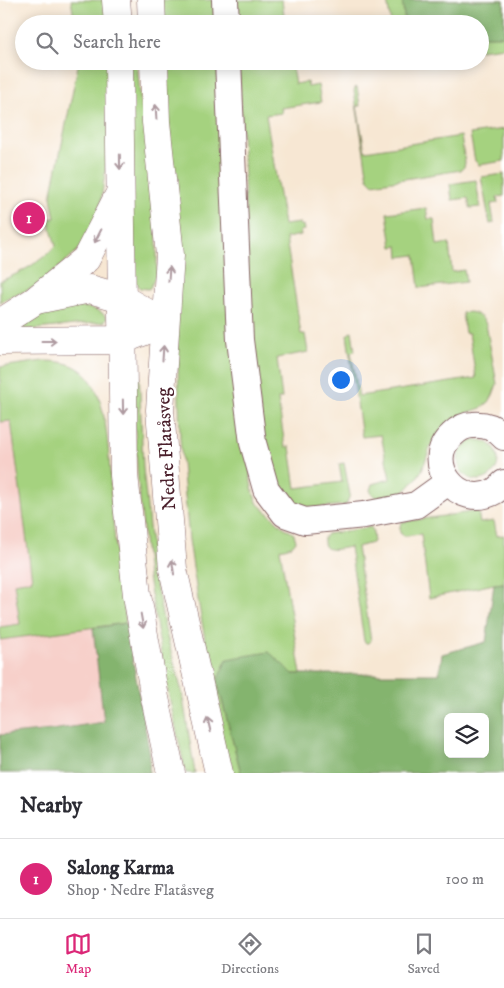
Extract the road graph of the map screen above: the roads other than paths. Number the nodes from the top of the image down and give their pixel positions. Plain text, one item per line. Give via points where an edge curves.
1 (116, 0) edge
2 (151, 0) edge
3 (225, 0) edge
4 (117, 15) edge
5 (152, 15) edge
6 (226, 15) edge
7 (119, 70) edge
8 (154, 70) edge
9 (228, 70) edge
10 (120, 193) junction
11 (121, 298) junction
12 (36, 300) junction
13 (0, 323) edge
14 (165, 323) junction
15 (122, 340) junction
16 (0, 341) edge
17 (504, 437) edge
18 (448, 482) junction
19 (504, 483) edge
20 (171, 773) edge
21 (219, 773) edge

1 - 4 street
2 - 5 street
3 - 6 street
7 -> 10 street, Nedre Flatåsveg
14 -> 8 street, Nedre Flatåsveg via 170,255 156,122
9 - 18 street via 240,340 253,443 266,489 285,514 305,521 416,505
10 - 11 street, Nedre Flatåsveg
10 -> 12 street, Nedre Flatåsveg via 86,259
11 - 12 street via 90,290
11 - 14 street
11 - 15 street, Nedre Flatåsveg
12 - 13 street, Nedre Flatåsveg
14 - 15 street
21 -> 14 street, Nedre Flatåsveg via 172,569 160,410
16 -> 15 street
15 -> 20 street, Nedre Flatåsveg via 124,475 137,595
17 - 18 street via 481,424 458,430 443,448 442,472
18 - 19 street via 470,496 484,496

